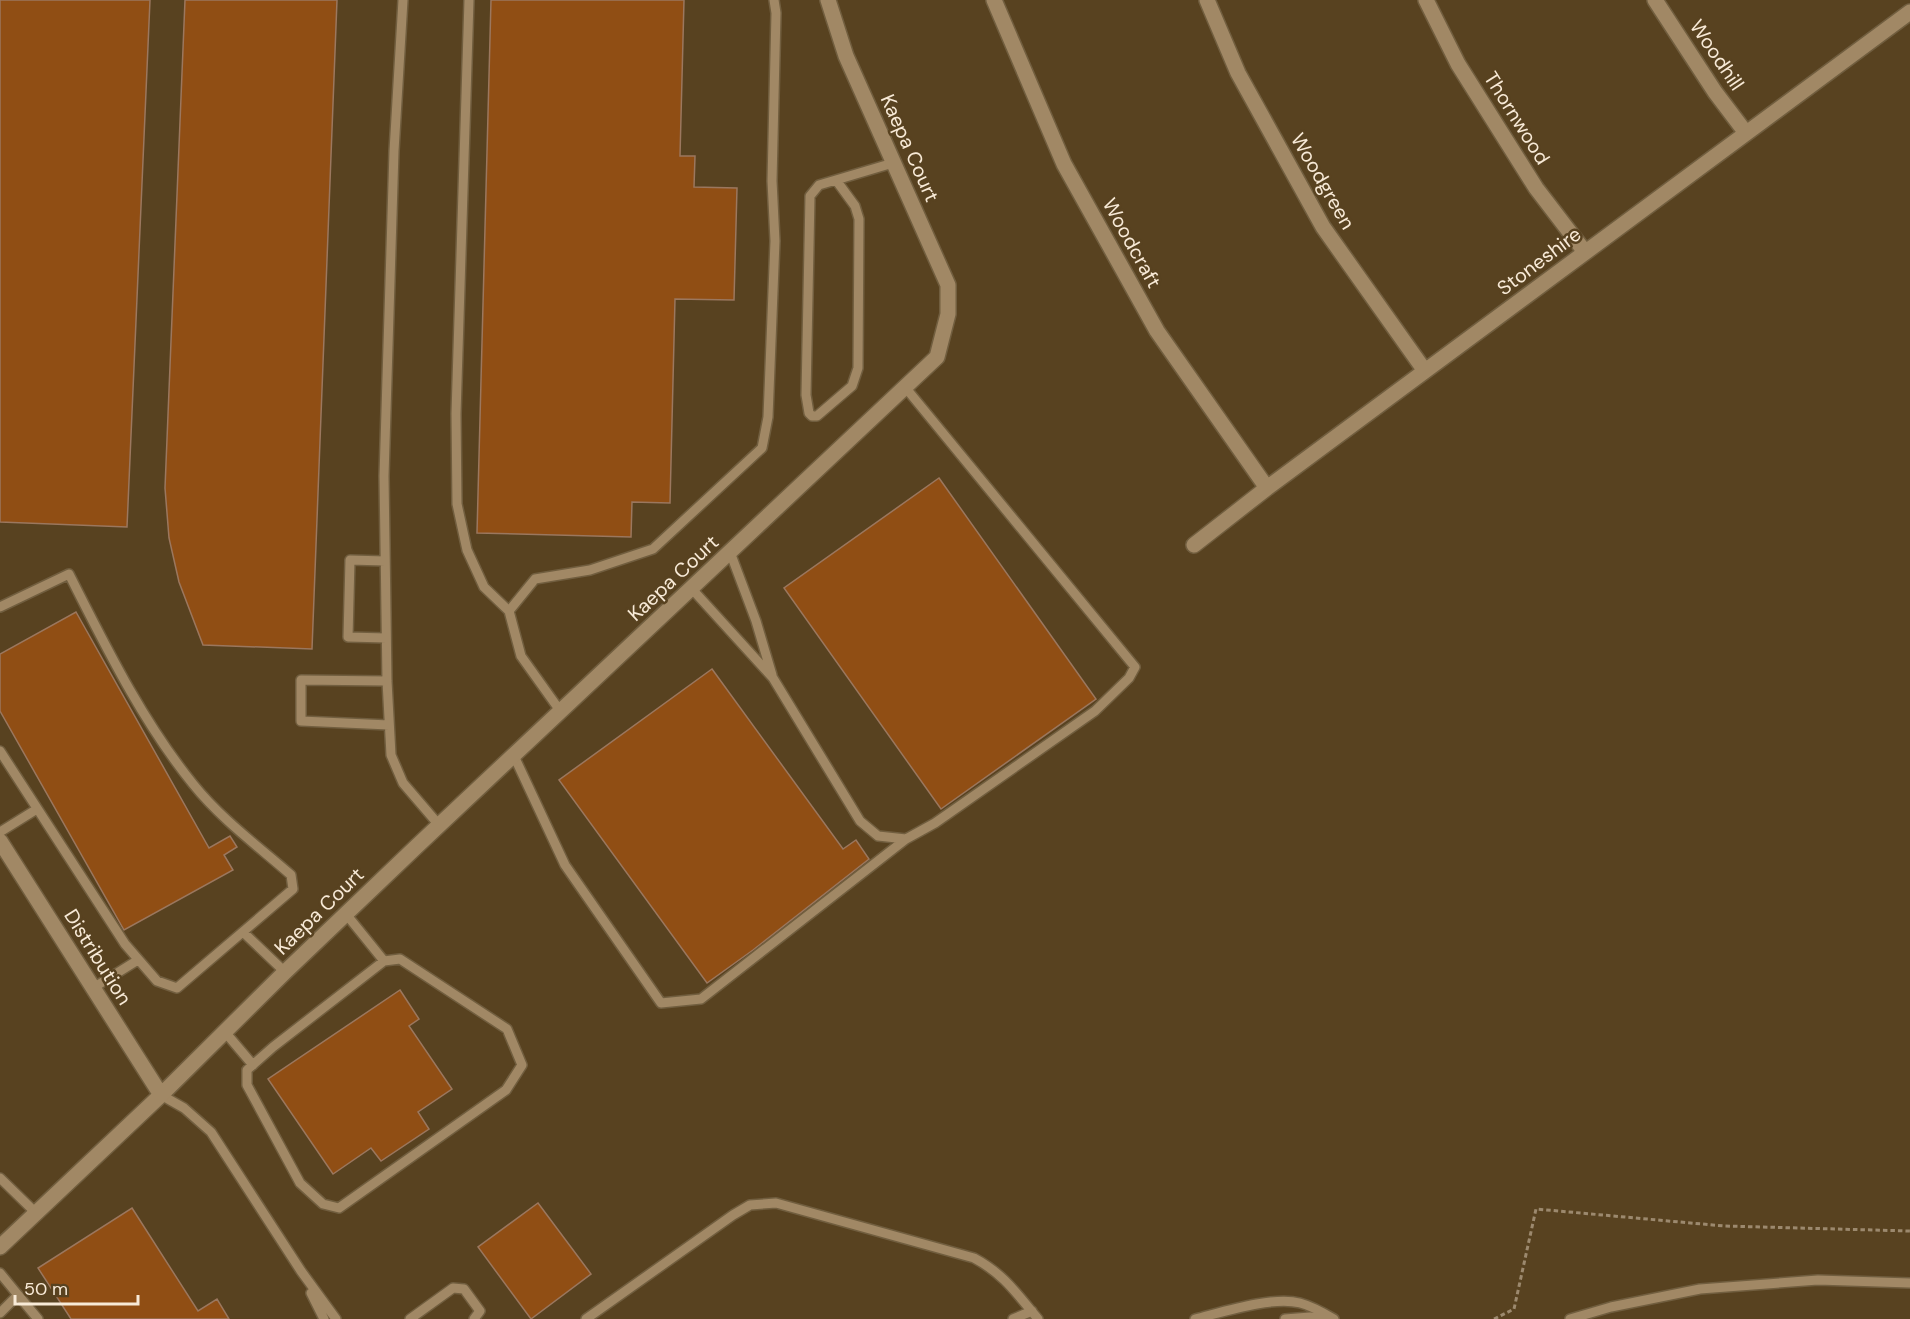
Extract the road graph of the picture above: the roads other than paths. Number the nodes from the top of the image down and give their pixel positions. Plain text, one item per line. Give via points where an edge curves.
1 (403, 0) edge
2 (469, 0) edge
3 (774, 0) edge
4 (828, 0) edge
5 (993, 0) edge
6 (1207, 0) edge
7 (1426, 0) edge
8 (1655, 0) edge
9 (1910, 12) edge
10 (1746, 132) junction
11 (893, 163) junction
12 (836, 180) junction
13 (1586, 252) junction
14 (1425, 371) junction
15 (905, 387) junction
16 (1267, 488) junction
17 (1194, 545) dead end
18 (730, 552) junction
19 (385, 561) junction
20 (692, 589) junction
21 (0, 607) edge
22 (509, 611) junction
23 (386, 638) junction
24 (773, 678) junction
25 (387, 681) junction
26 (561, 712) junction
27 (389, 725) junction
28 (0, 751) edge
29 (514, 756) junction
30 (37, 808) junction
31 (439, 825) junction
32 (0, 832) edge
33 (906, 839) junction
34 (0, 841) edge
35 (346, 914) junction
36 (243, 932) junction
37 (138, 960) junction
38 (384, 961) junction
39 (285, 972) junction
40 (93, 988) junction
41 (225, 1032) junction
42 (253, 1065) junction
43 (161, 1095) junction
44 (0, 1178) edge
45 (36, 1213) junction
46 (0, 1247) edge
47 (301, 1272) junction
48 (0, 1273) edge
49 (1910, 1282) edge
50 (18, 1295) junction
51 (0, 1313) edge
52 (1035, 1315) edge
53 (38, 1319) edge
54 (324, 1319) edge
55 (336, 1319) edge
56 (410, 1319) edge
57 (474, 1319) edge
58 (586, 1319) edge
59 (1013, 1319) edge
60 (1195, 1319) edge
61 (1285, 1319) edge
62 (1320, 1319) edge
63 (1334, 1319) edge
64 (1570, 1319) edge

1 - 19 lane via 393,186
2 - 22 lane via 456,414 457,504 467,550 484,587
3 - 22 lane via 775,241 768,417 762,448 652,549 590,570 535,579
4 - 11 street, Kaepa Court via 846,56
5 - 16 street, Woodcraft via 1064,164 1139,300
6 - 14 street, Woodgreen via 1238,74 1323,227
7 - 13 street, Thornwood via 1458,64 1536,188
8 - 10 street, Woodhill
9 - 10 street, Stoneshire
10 - 13 street, Stoneshire
11 - 12 lane
11 - 15 street, Kaepa Court via 948,285 948,314 937,357
12 - 12 lane via 814,189 809,208 806,395 812,416 852,386 858,368 859,219 855,206
13 - 14 street, Stoneshire
14 - 16 street, Stoneshire
15 - 18 street, Kaepa Court
15 - 33 lane via 1135,667 1130,678 1095,711 935,823
16 - 17 street, Stoneshire
18 - 20 street, Kaepa Court
18 - 24 lane
19 - 23 lane
19 - 23 lane via 350,560 348,637
20 - 24 lane
20 - 26 street, Kaepa Court
21 - 36 lane via 69,574 132,694 194,786 291,875 292,889
22 - 26 lane via 521,656
23 - 25 lane
24 - 33 lane via 860,821 878,836
25 - 27 lane
25 - 27 lane via 302,681 302,720
26 - 29 street, Kaepa Court
27 - 31 lane via 391,755 403,783
28 - 30 lane
29 - 31 street, Kaepa Court
29 - 33 lane via 565,865 661,1003 700,999
30 - 32 lane
30 - 37 lane
31 - 35 street, Kaepa Court
34 - 40 street, Distribution
35 - 38 lane
35 - 39 street, Kaepa Court
36 - 37 lane via 177,988 157,981
36 - 39 lane
37 - 40 lane
38 - 42 lane
38 - 42 lane via 400,959 507,1029 522,1065 506,1090 339,1208 322,1204 300,1183 247,1085 247,1070
39 - 41 street, Kaepa Court
40 - 43 street, Distribution
41 - 42 lane
41 - 43 street, Kaepa Court
43 - 45 street, Kaepa Court
43 - 47 lane via 184,1108 211,1132
44 - 45 lane
45 - 46 street, Kaepa Court
47 - 54 lane
47 - 55 lane
48 - 50 lane
49 - 64 lane via 1818,1280 1700,1288
50 - 51 lane
50 - 53 lane
52 - 58 lane via 993,1268 974,1258 776,1203 750,1205 741,1210
52 - 59 lane
56 - 57 lane via 453,1288 464,1289 480,1311
60 - 63 lane via 1281,1302 1300,1303
61 - 62 lane

